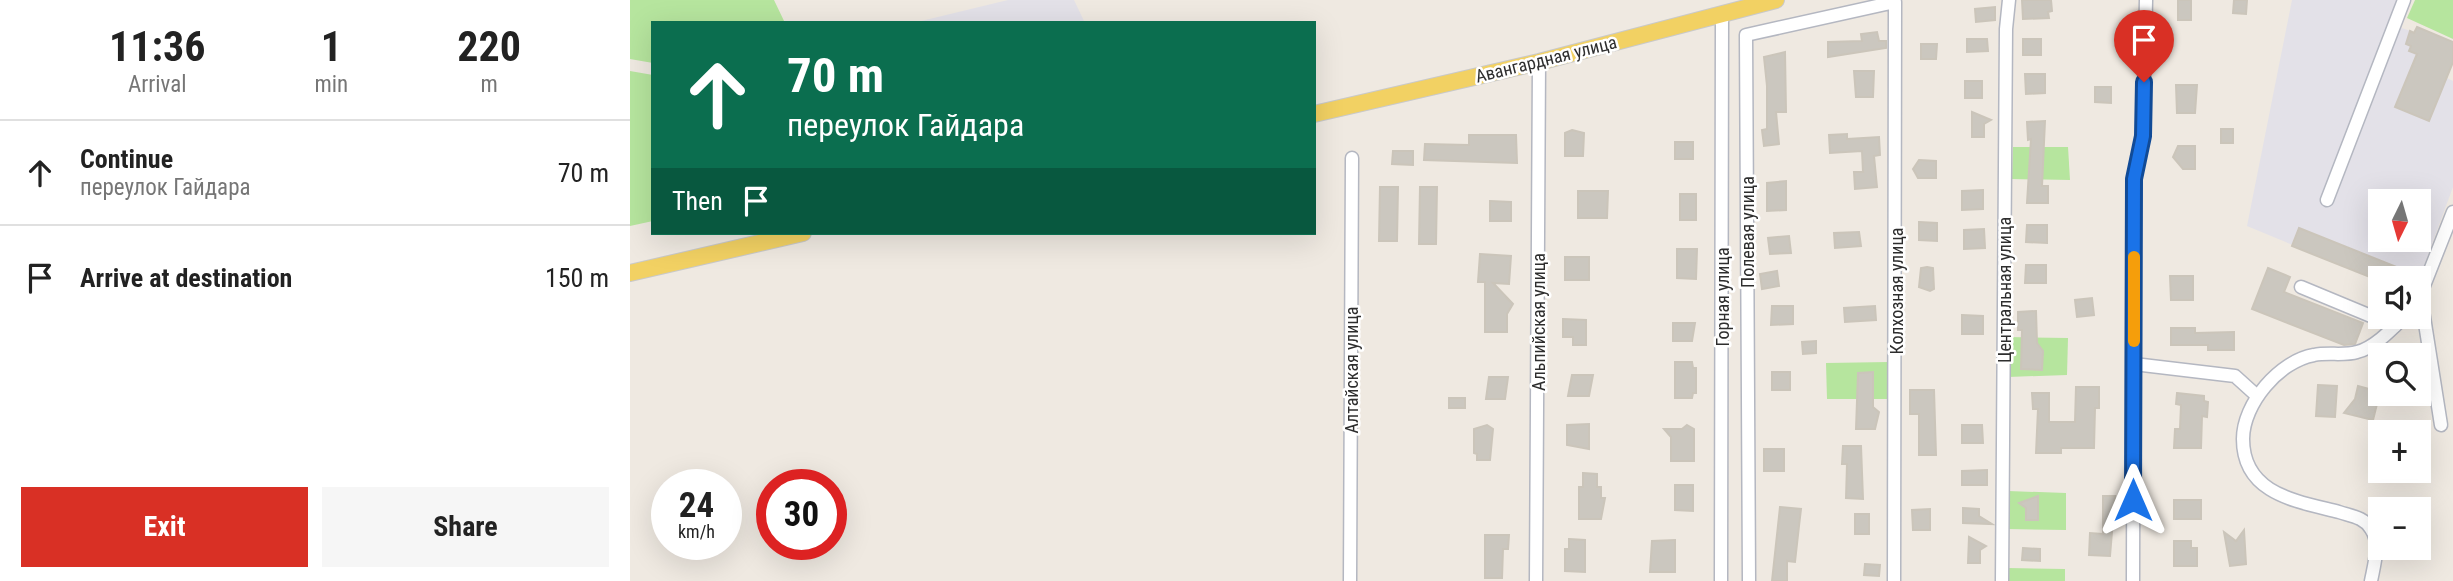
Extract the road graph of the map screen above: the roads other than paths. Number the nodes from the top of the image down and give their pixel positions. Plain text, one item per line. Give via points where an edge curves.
1 (1776, 0) edge
2 (2009, 0) edge
3 (2146, 0) edge
4 (2404, 0) edge
5 (1895, 2) joint
6 (1723, 14) junction
7 (1539, 62) junction
8 (1316, 114) edge
9 (1352, 158) dead end
10 (2327, 200) dead end
11 (2453, 212) edge
12 (794, 235) edge
13 (2431, 271) edge
14 (630, 273) edge
15 (2301, 287) dead end
16 (2368, 310) edge
17 (2388, 329) edge
18 (2425, 329) edge
19 (2134, 364) junction
20 (2256, 395) junction
21 (2441, 425) dead end
22 (1350, 581) edge
23 (1536, 581) edge
24 (1721, 581) edge
25 (1749, 581) edge
26 (1894, 581) edge
27 (2002, 581) edge
28 (2133, 581) edge
29 (2371, 581) edge

1 - 6 main road, Авангардная улица
2 - 27 street, Центральная улица
3 - 19 street via 2143,136 2134,179
4 - 10 street
5 - 25 street, Полевая улица via 1746,35
5 - 26 street, Колхозная улица
6 - 7 main road, Авангардная улица
6 - 24 street, Горная улица
7 - 8 main road, Авангардная улица
7 - 23 street, Альпийская улица
9 - 22 street, Алтайская улица
11 - 13 street
12 - 14 main road
15 - 16 street
17 - 20 street via 2358,352 2312,355
18 - 21 street
19 - 20 street via 2235,376
19 - 28 street
20 - 29 street via 2243,423 2243,456 2261,484 2288,498 2362,519 2373,530 2376,547

